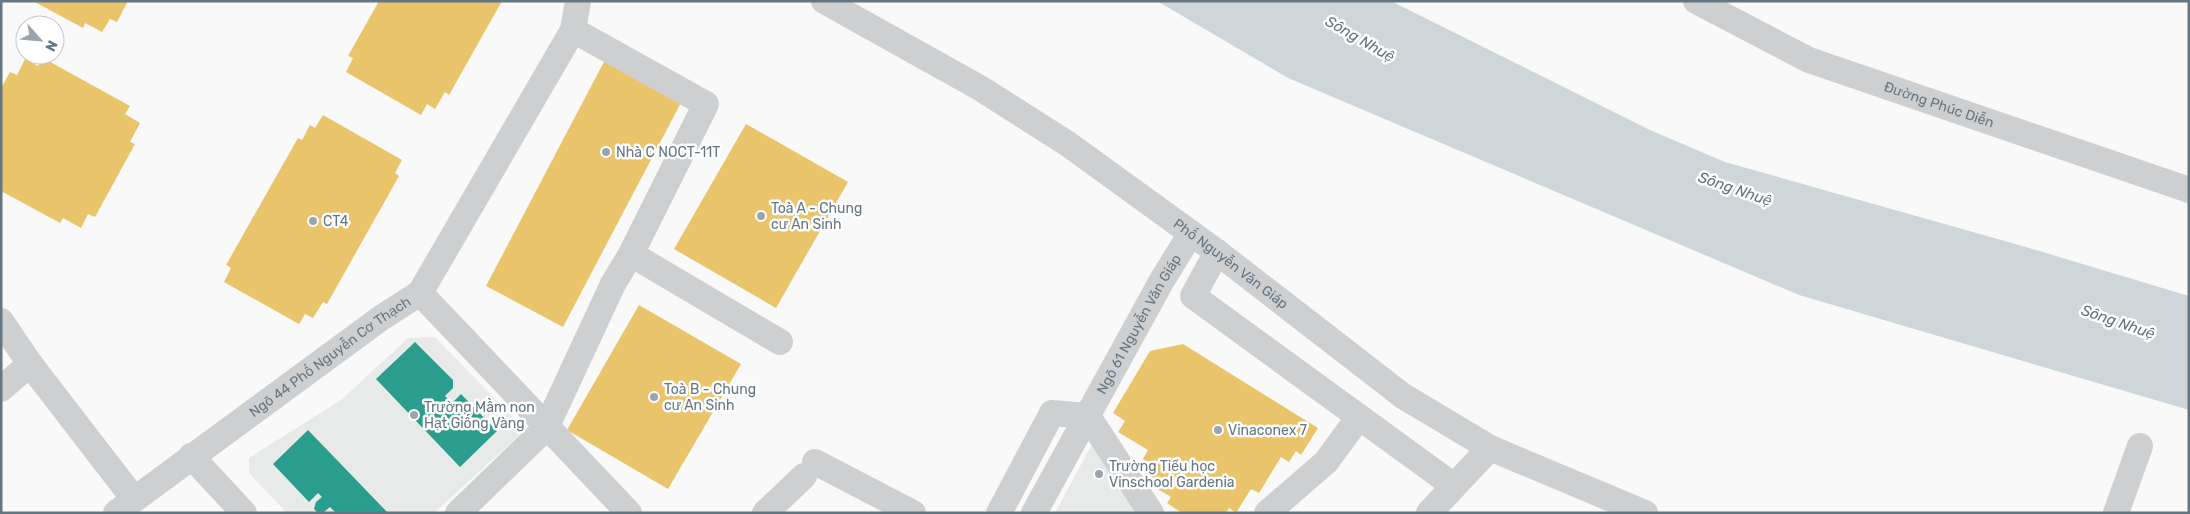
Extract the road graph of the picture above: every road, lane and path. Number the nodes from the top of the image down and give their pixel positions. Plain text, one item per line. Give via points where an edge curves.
1 (578, 1) edge
2 (824, 1) edge
3 (1696, 1) edge
4 (573, 30) junction
5 (2189, 190) edge
6 (1191, 233) junction
7 (1217, 252) junction
8 (631, 254) junction
9 (1161, 282) junction
10 (420, 293) junction
11 (1193, 296) junction
12 (3, 326) edge
13 (780, 342) dead end
14 (30, 364) junction
15 (1, 389) edge
16 (1088, 416) junction
17 (1359, 417) junction
18 (546, 428) junction
19 (2140, 446) dead end
20 (1490, 448) junction
21 (191, 456) junction
22 (1454, 486) junction
23 (125, 506) edge
24 (244, 513) edge
25 (458, 513) edge
26 (628, 513) edge
27 (765, 513) edge
28 (913, 513) edge
29 (999, 513) edge
30 (1034, 513) edge
31 (1151, 513) edge
32 (1267, 513) edge
33 (1430, 513) edge
34 (1645, 513) edge
35 (2116, 513) edge

1 - 4 street, Ngõ 44 Phố Nguyễn Cơ Thạch
2 - 6 street, Phố Nguyễn Văn Giáp via 980,88 1068,144
3 - 5 street, Đường Phúc Diễn via 1809,60
4 - 8 street via 706,104
4 - 10 street, Ngõ 44 Phố Nguyễn Cơ Thạch
6 - 7 street, Phố Nguyễn Văn Giáp
6 - 9 street, Ngõ 61 Nguyễn Văn Giáp
7 - 11 street
7 - 20 street, Phố Nguyễn Văn Giáp via 1404,396
8 - 13 street
8 - 18 street via 613,284
9 - 11 street
9 - 16 street, Ngõ 61 Nguyễn Văn Giáp
10 - 18 street
10 - 21 street, Ngõ 44 Phố Nguyễn Cơ Thạch
11 - 17 street
12 - 14 street
14 - 15 street
14 - 23 street
16 - 29 street via 1052,413
16 - 30 street, Ngõ 61 Nguyễn Văn Giáp
16 - 31 street
17 - 22 street
17 - 32 street via 1326,462
18 - 25 street
18 - 26 street
19 - 35 street
20 - 22 street
20 - 34 street, Phố Nguyễn Văn Giáp
21 - 23 street, Ngõ 44 Phố Nguyễn Cơ Thạch
21 - 24 street
22 - 33 street
27 - 28 street via 810,469

